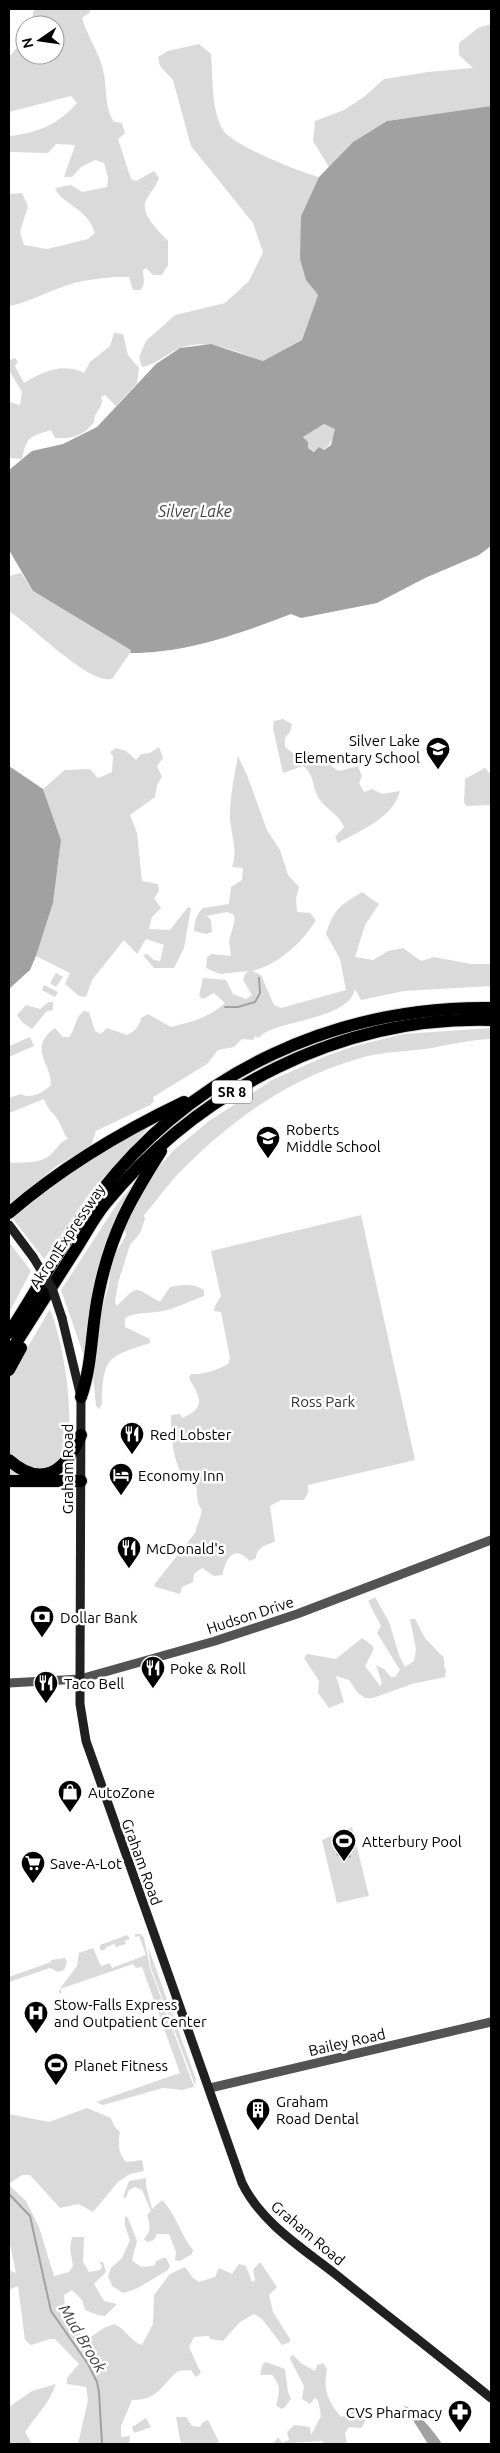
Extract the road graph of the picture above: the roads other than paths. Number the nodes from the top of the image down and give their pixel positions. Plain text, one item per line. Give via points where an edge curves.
1 (491, 1008) edge
2 (491, 1020) edge
3 (208, 1090) junction
4 (198, 1115) junction
5 (9, 1213) edge
6 (9, 1224) edge
7 (50, 1290) junction
8 (9, 1333) edge
9 (9, 1354) edge
10 (9, 1370) edge
11 (81, 1397) junction
12 (81, 1435) junction
13 (9, 1460) edge
14 (9, 1481) edge
15 (81, 1481) junction
16 (491, 1540) edge
17 (80, 1679) junction
18 (9, 1683) edge
19 (491, 2022) edge
20 (210, 2088) junction
21 (491, 2398) edge

1 - 3 highway, Akron Expressway / SR 8 via 405,1014 314,1035 243,1069
2 - 4 highway, Akron Expressway / SR 8 via 421,1023 344,1040 280,1066
3 - 5 highway via 74,1162
3 - 8 highway, Akron Expressway / SR 8 via 148,1141 100,1193
4 - 7 highway, Akron Expressway / SR 8 via 138,1166 103,1206
4 - 11 highway via 162,1150 119,1221 98,1292 87,1381
6 - 11 main road, Graham Road, bridge via 52,1288
7 - 9 highway, Akron Expressway / SR 8
7 - 10 highway via 43,1312
11 - 12 main road, Graham Road
12 - 13 highway via 67,1461 54,1472 31,1474
12 - 15 main road, Graham Road
14 - 15 highway
15 - 17 main road, Graham Road
16 - 17 street, Hudson Drive via 273,1623
17 - 18 street, Hudson Drive
17 - 20 main road, Graham Road via 86,1741
19 - 20 street, Bailey Road
20 - 21 main road, Graham Road via 242,2183 263,2214 364,2299

